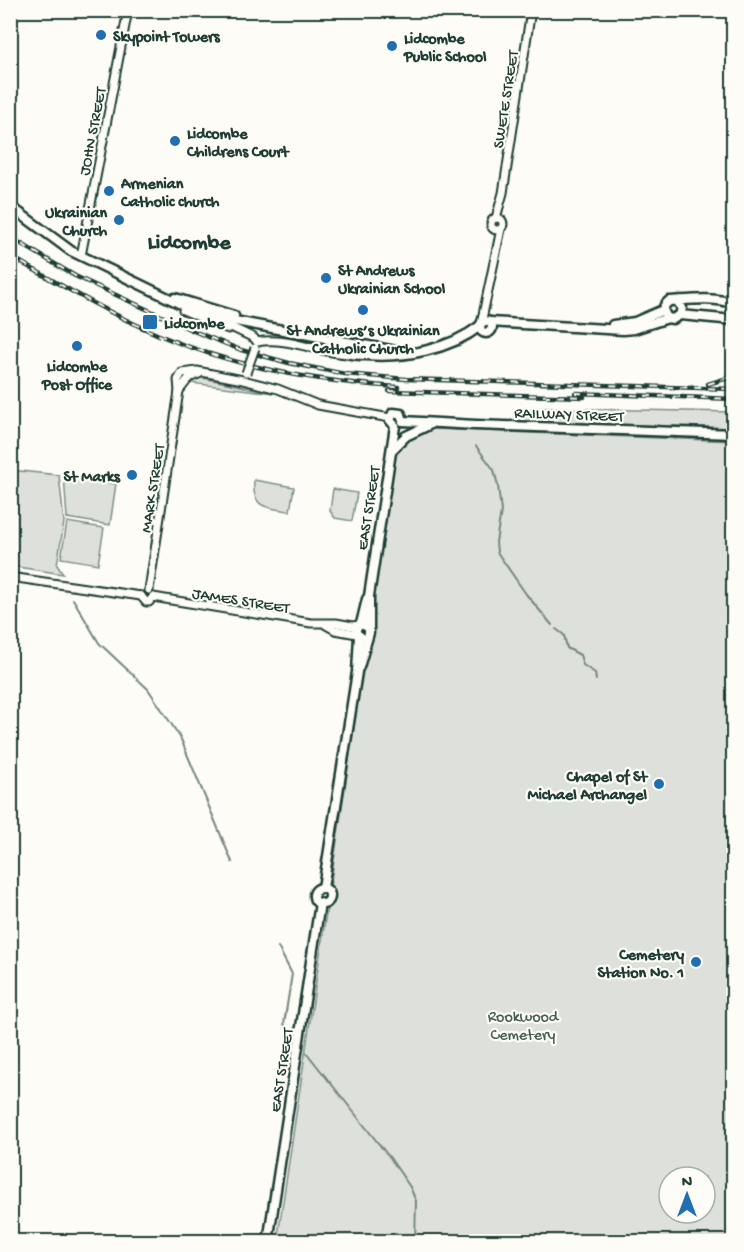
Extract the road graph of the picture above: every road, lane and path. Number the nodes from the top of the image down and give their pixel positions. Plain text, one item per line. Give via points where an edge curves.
1 (128, 10) edge
2 (531, 10) edge
3 (10, 206) edge
4 (81, 256) junction
5 (157, 294) junction
6 (169, 297) junction
7 (678, 302) junction
8 (733, 304) edge
9 (663, 310) junction
10 (680, 315) junction
11 (219, 318) junction
12 (668, 318) junction
13 (734, 320) edge
14 (486, 326) junction
15 (272, 327) junction
16 (592, 328) junction
17 (242, 333) junction
18 (325, 338) junction
19 (256, 345) junction
20 (303, 346) junction
21 (340, 348) junction
22 (398, 351) junction
23 (410, 353) junction
24 (349, 354) junction
25 (208, 373) junction
26 (245, 377) junction
27 (180, 386) junction
28 (392, 422) junction
29 (442, 423) junction
30 (734, 434) edge
31 (391, 452) junction
32 (10, 577) edge
33 (151, 594) junction
34 (362, 630) junction
35 (268, 1242) edge

1 - 4 street, JOHN STREET
2 - 14 street, SWETE STREET via 499,219 491,222 497,228
3 - 4 main road
4 - 5 main road
5 - 6 main road
5 - 11 main road
5 - 17 street via 207,321
6 - 11 main road
6 - 15 main road
7 - 8 main road via 706,300
7 - 9 main road via 669,301
7 - 10 main road via 682,308
9 - 12 main road
9 - 16 main road via 635,322
10 - 12 main road
10 - 13 main road
11 - 15 main road
11 - 17 street
12 - 16 main road via 634,329
14 - 16 main road
14 - 23 main road via 428,350
15 - 18 main road
17 - 19 street via 254,338
18 - 21 main road
18 - 22 main road
19 - 20 street via 271,341
19 - 26 street, bridge
20 - 21 street
20 - 24 street
21 - 22 main road
21 - 24 main road
22 - 23 main road
23 - 24 main road
25 - 26 street
25 - 27 street via 192,376
25 - 27 street via 182,373
26 - 28 street via 318,405
27 - 33 street, MARK STREET
28 - 29 main road, RAILWAY STREET
28 - 31 main road, EAST STREET
29 - 30 main road, RAILWAY STREET
29 - 31 main road via 411,432
31 - 34 main road, EAST STREET
32 - 33 street, JAMES STREET via 141,596 146,602
33 - 34 street, JAMES STREET via 326,624 335,630
34 - 35 main road, EAST STREET via 323,888 329,897 320,903

